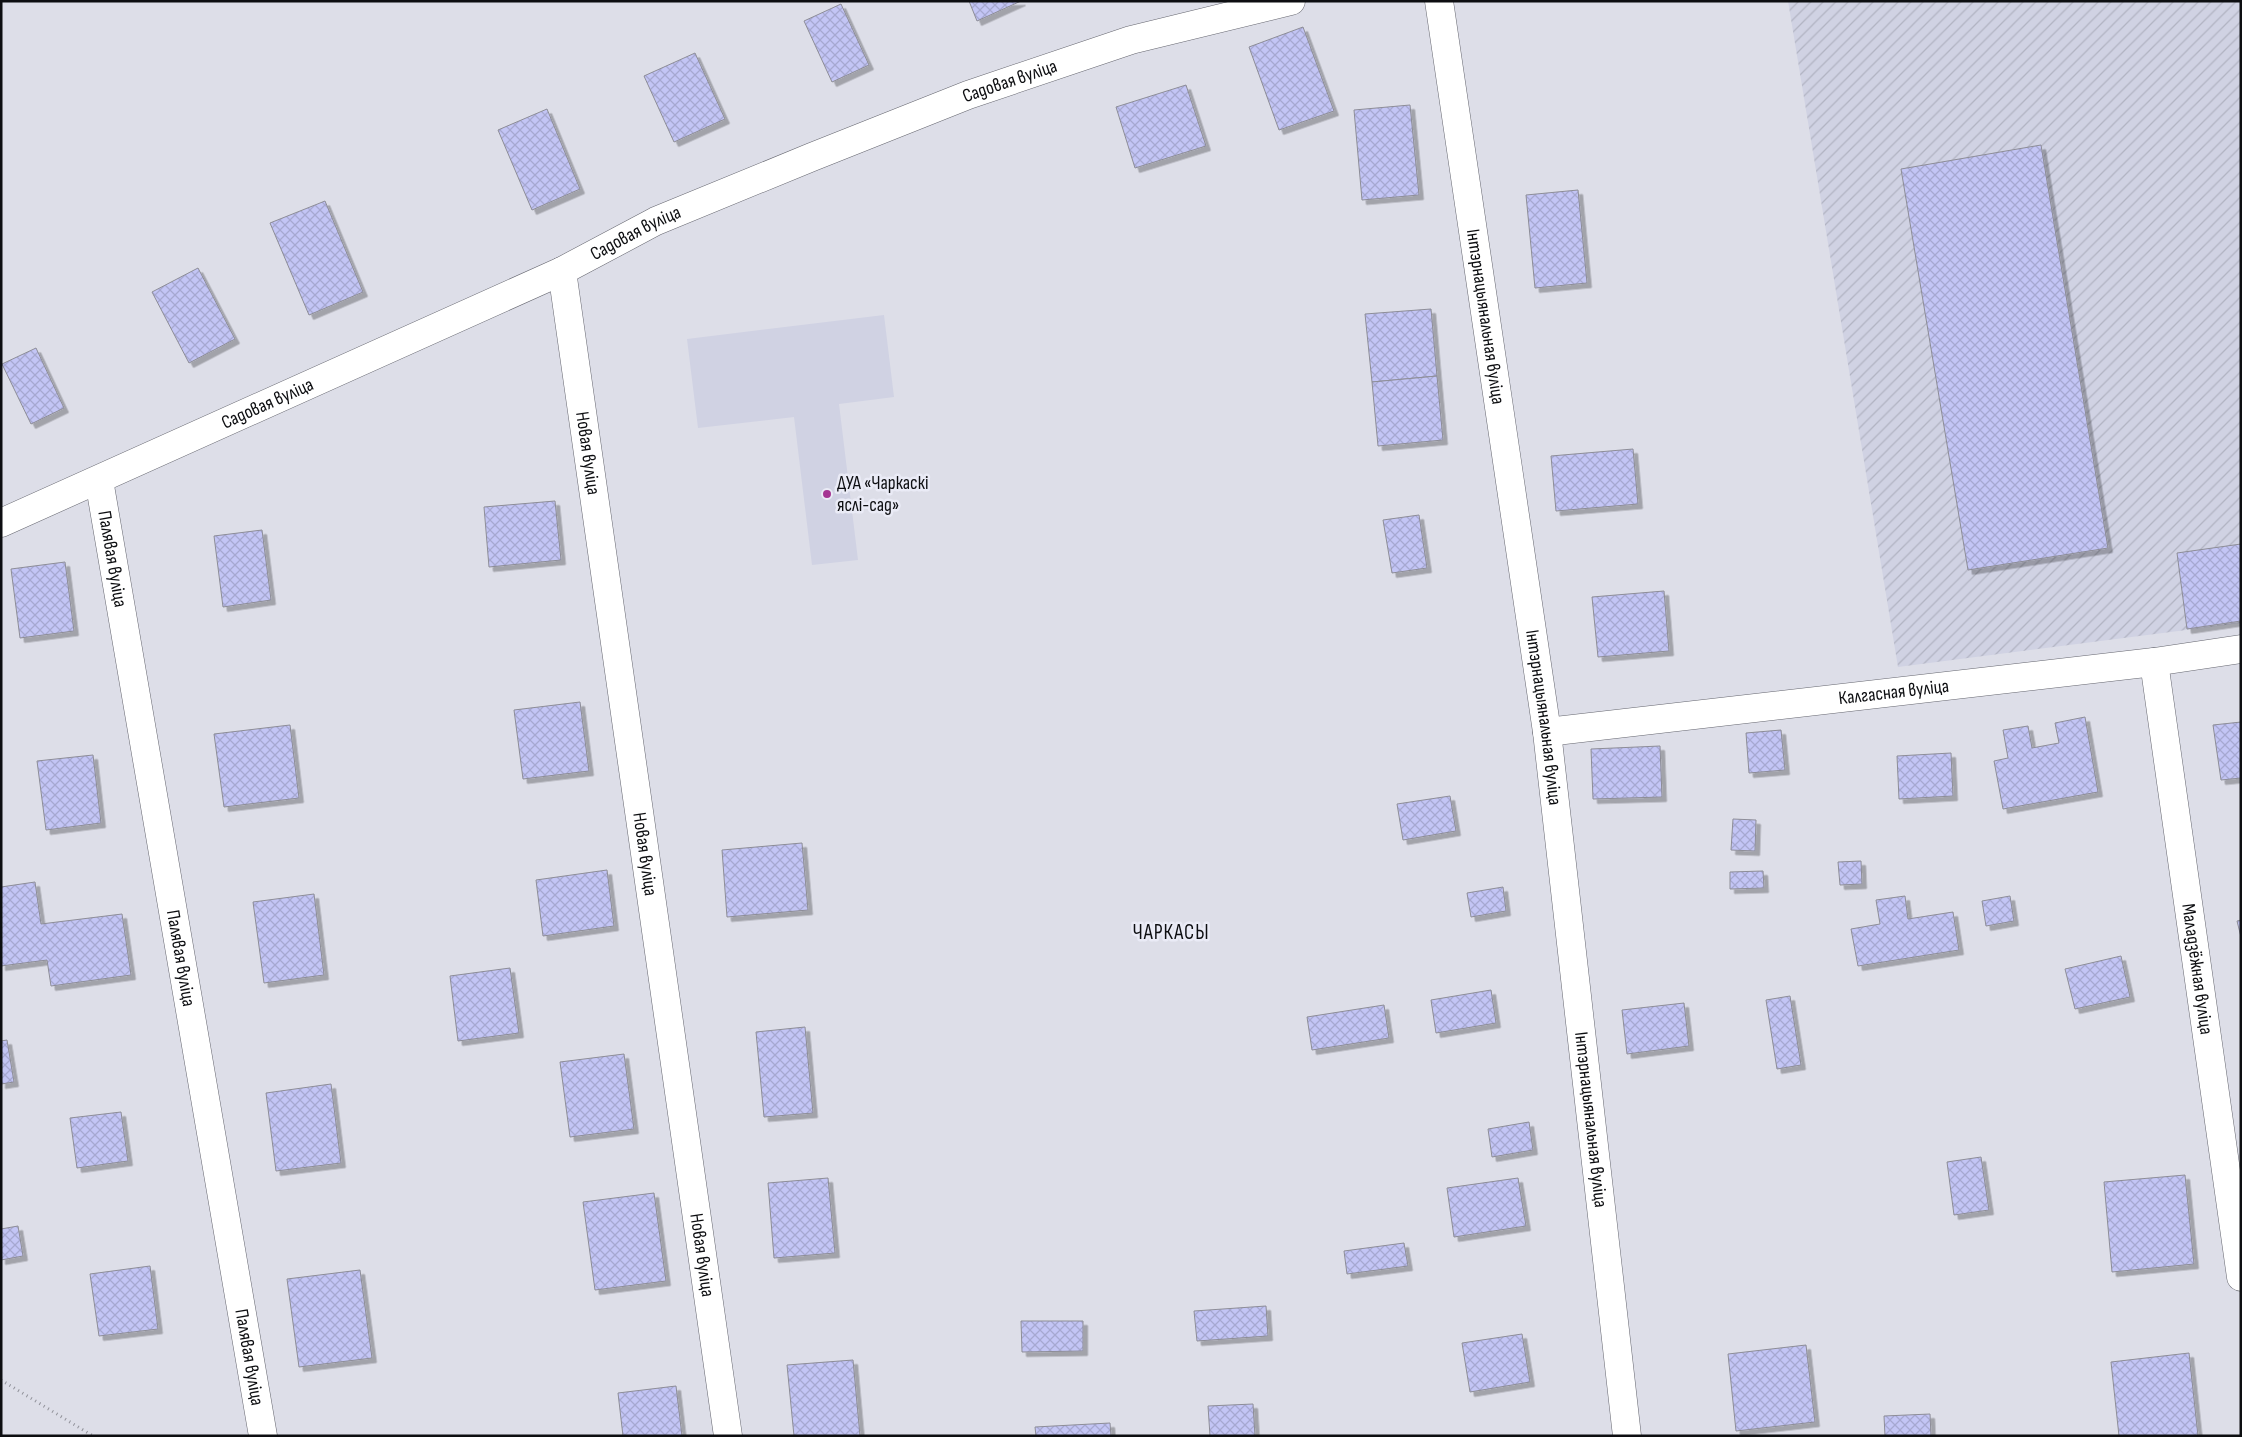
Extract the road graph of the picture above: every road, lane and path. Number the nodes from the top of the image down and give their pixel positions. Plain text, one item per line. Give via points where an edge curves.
1 (1291, 1) edge
2 (1439, 1) edge
3 (562, 271) junction
4 (99, 480) junction
5 (1, 523) edge
6 (2241, 649) edge
7 (2154, 662) junction
8 (1547, 732) junction
9 (2241, 1277) edge
10 (1, 1380) edge
11 (93, 1436) edge
12 (263, 1436) edge
13 (728, 1436) edge
14 (1627, 1436) edge

1 - 3 street, Садовая вуліца via 1131,40 968,95 656,221
2 - 8 street, Інтэрнацыянальная вуліца
3 - 4 street, Садовая вуліца
3 - 13 street, Новая вуліца
4 - 5 street, Садовая вуліца
4 - 12 street, Палявая вуліца
6 - 7 street, Калгасная вуліца
7 - 8 street, Калгасная вуліца
7 - 9 street, Маладзёжная вуліца
8 - 14 street, Інтэрнацыянальная вуліца
10 - 11 path

